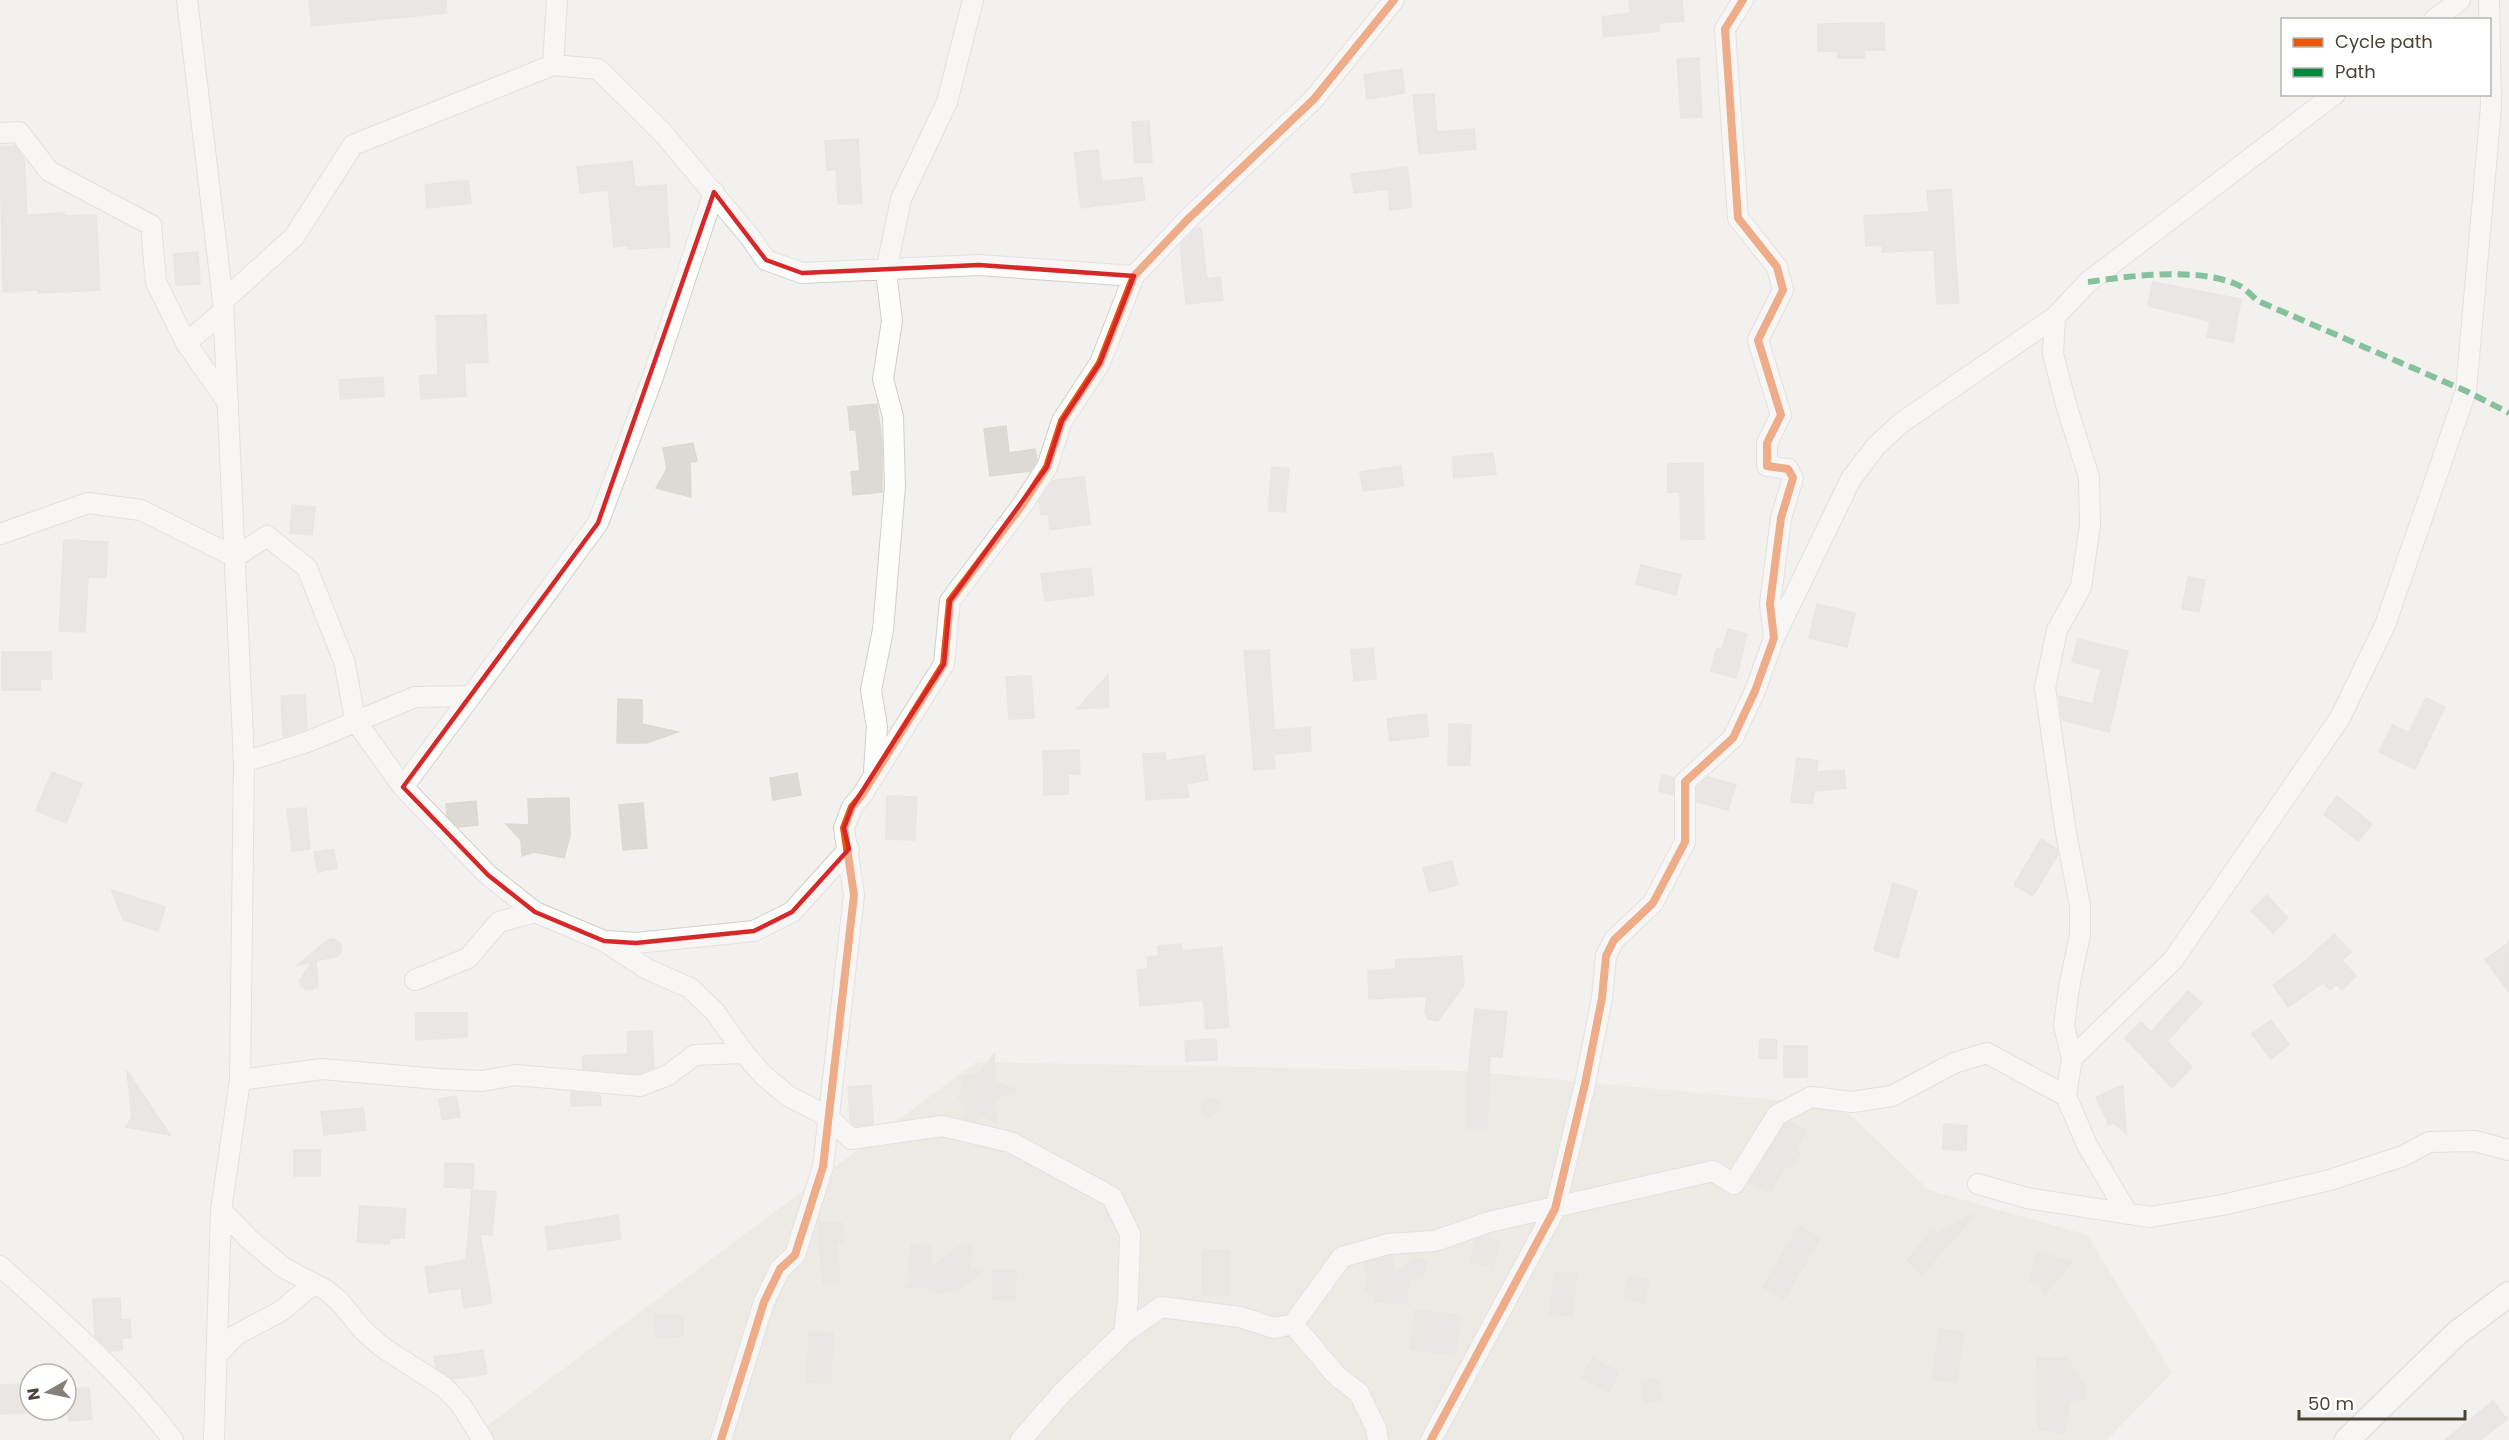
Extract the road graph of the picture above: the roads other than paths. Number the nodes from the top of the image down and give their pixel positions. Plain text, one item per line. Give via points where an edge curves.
1 (187, 0) edge
2 (557, 0) edge
3 (972, 0) edge
4 (1394, 0) edge
5 (1743, 0) edge
6 (2460, 0) edge
7 (2489, 0) edge
8 (2437, 18) edge
9 (2489, 18) edge
10 (553, 65) junction
11 (2332, 96) edge
12 (2491, 96) edge
13 (0, 133) edge
14 (714, 192) junction
15 (886, 271) junction
16 (1134, 276) junction
17 (223, 307) junction
18 (2055, 317) junction
19 (186, 343) junction
20 (228, 403) junction
21 (0, 534) edge
22 (235, 557) junction
23 (1774, 638) junction
24 (471, 696) junction
25 (355, 720) junction
26 (244, 762) junction
27 (874, 774) junction
28 (403, 787) junction
29 (849, 849) junction
30 (535, 912) junction
31 (604, 941) junction
32 (415, 980) dead end
33 (744, 1053) junction
34 (2072, 1058) junction
35 (240, 1080) junction
36 (2066, 1096) junction
37 (829, 1117) junction
38 (2509, 1150) edge
39 (1978, 1184) dead end
40 (1555, 1209) junction
41 (220, 1210) junction
42 (2128, 1214) junction
43 (0, 1266) edge
44 (312, 1285) junction
45 (2509, 1294) edge
46 (1293, 1324) junction
47 (1124, 1334) junction
48 (216, 1356) junction
49 (173, 1440) edge
50 (214, 1440) edge
51 (483, 1440) edge
52 (721, 1440) edge
53 (1021, 1440) edge
54 (1378, 1440) edge
55 (1431, 1440) edge
56 (2348, 1440) edge

1 - 17 street
2 - 10 street
3 - 15 street via 947,102 901,199
4 - 16 street via 1314,99
5 - 23 street via 1725,29 1738,218 1777,267 1783,290 1758,339 1781,415 1767,443 1767,466 1788,469 1793,478 1781,518 1770,604
6 - 8 street
7 - 9 street
10 - 14 street via 598,69 663,133
10 - 17 street via 353,145 294,237
11 - 18 street via 2088,282
12 - 34 street via 2466,391 2385,626 2340,718 2173,960
13 - 19 street via 19,132 48,171 150,225 156,282
14 - 15 street via 766,260 802,273
14 - 24 street via 652,380 598,523
15 - 16 street via 979,266
15 - 27 street via 892,321 883,379 893,417 895,486 883,630 871,690 877,728
16 - 27 street via 1100,363 1062,421 1047,467 950,601 944,664
17 - 19 street
17 - 20 street
18 - 23 street via 1901,423 1876,446 1851,479
18 - 34 street via 2053,354 2090,477 2090,525 2081,587 2057,630 2045,688 2080,906 2080,935 2064,1026
19 - 20 street
20 - 22 street
21 - 22 street via 88,503 141,510
22 - 25 street via 267,536 307,568 345,664
22 - 26 street
23 - 40 street via 1733,738 1685,782 1685,842 1658,893 1614,940 1606,956 1585,1084
24 - 25 street via 415,698
24 - 28 street
25 - 26 street via 307,742
25 - 28 street
26 - 35 street
27 - 29 street via 852,807 844,828
28 - 30 street via 488,875
29 - 31 street via 792,912 754,931 636,943
29 - 37 street via 854,895
30 - 31 street
30 - 32 street via 500,922 468,958
31 - 33 street via 646,969 690,988 715,1012
33 - 35 street via 695,1055 668,1075 640,1086 516,1075 482,1081 322,1069
33 - 37 street via 788,1096
34 - 36 street
35 - 41 street
36 - 40 street via 1987,1053 1954,1063 1892,1096 1852,1102 1811,1097 1777,1115 1734,1184 1713,1171
36 - 42 street via 2087,1145
37 - 47 street via 851,1139 942,1126 1010,1142 1112,1197 1130,1234
37 - 52 street via 823,1167 795,1255 780,1269 764,1302
38 - 42 street via 2475,1141 2429,1142 2403,1156 2330,1180 2181,1212 2150,1217
39 - 42 street via 2027,1198
40 - 46 street via 1489,1222 1436,1241 1388,1244 1342,1257
40 - 55 street
41 - 44 street via 284,1268
41 - 48 street
43 - 49 street via 136,1395
44 - 48 street via 281,1311 236,1335
44 - 51 street via 339,1301 382,1347 444,1388 461,1405
45 - 56 street via 2457,1333
46 - 47 street via 1274,1328 1240,1317 1161,1307
46 - 54 street via 1336,1375 1359,1393
47 - 53 street via 1062,1393
48 - 50 street

